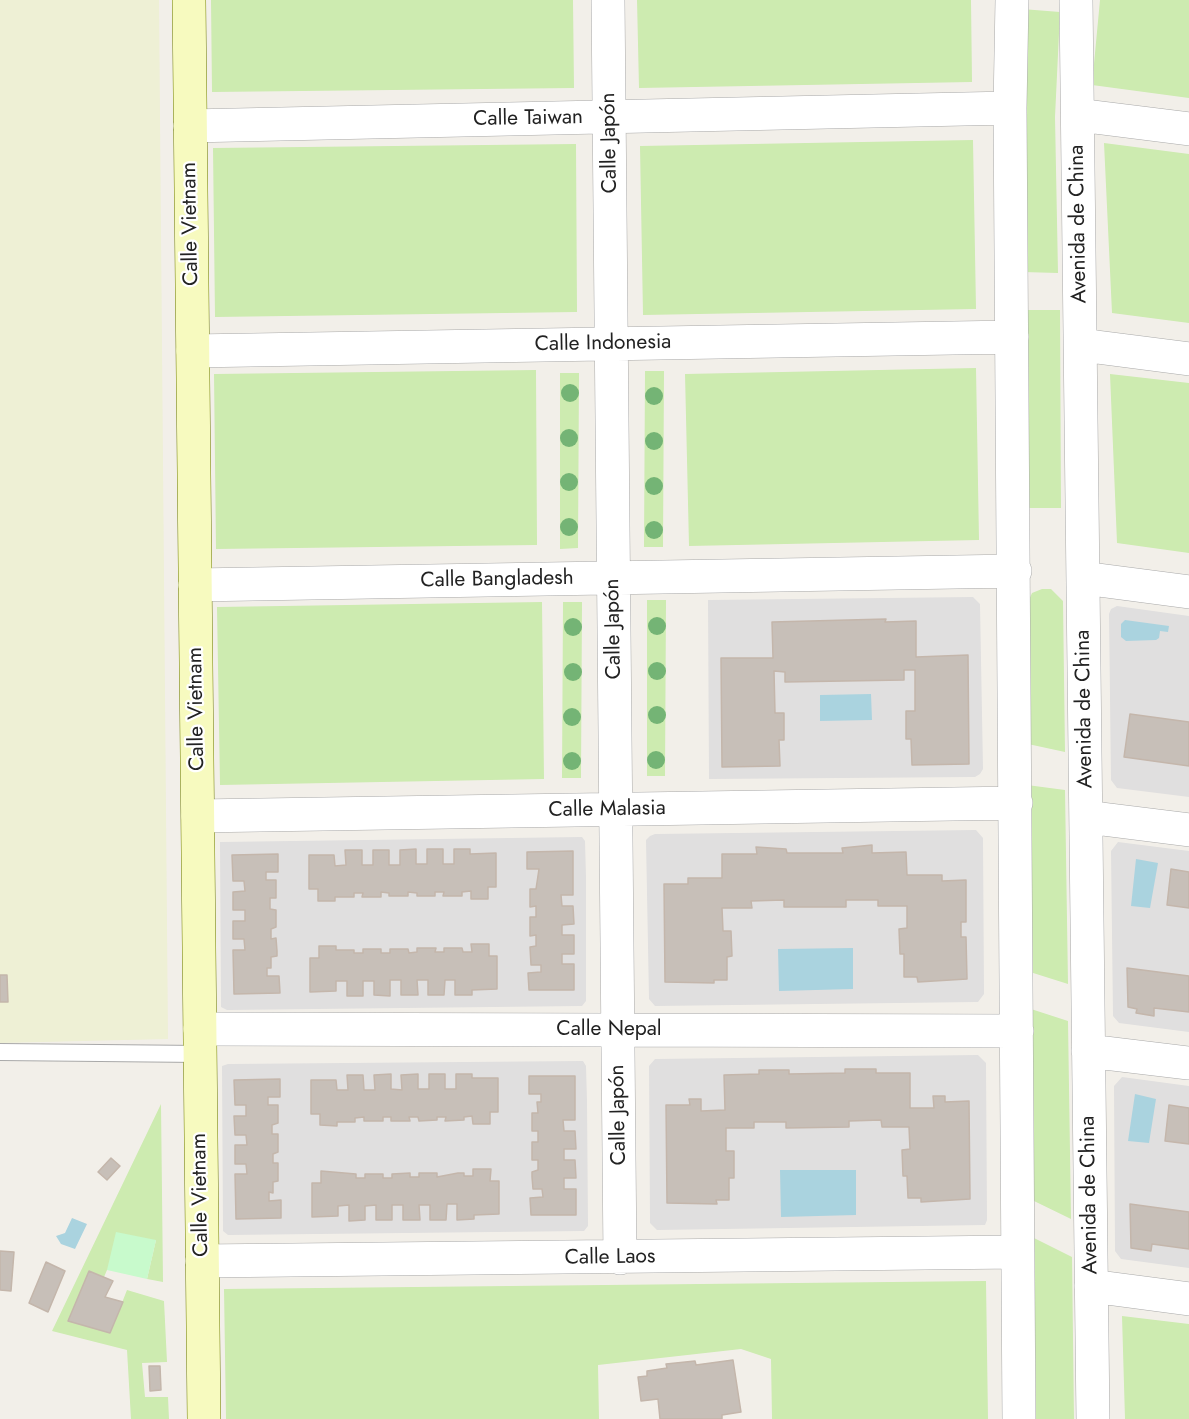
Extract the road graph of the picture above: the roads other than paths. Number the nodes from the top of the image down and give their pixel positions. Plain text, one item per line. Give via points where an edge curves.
1 (189, 0) edge
2 (609, 0) edge
3 (1012, 0) edge
4 (1076, 0) edge
5 (1010, 108) junction
6 (1078, 115) junction
7 (610, 118) junction
8 (190, 126) junction
9 (1189, 129) edge
10 (1012, 337) junction
11 (612, 344) junction
12 (1080, 345) junction
13 (193, 351) junction
14 (1189, 359) edge
15 (1015, 571) junction
16 (614, 578) junction
17 (1083, 578) junction
18 (195, 585) junction
19 (1189, 592) edge
20 (1016, 803) junction
21 (616, 810) junction
22 (198, 816) junction
23 (1086, 817) junction
24 (1189, 830) edge
25 (618, 1030) junction
26 (1017, 1031) junction
27 (200, 1042) junction
28 (1088, 1051) junction
29 (0, 1052) edge
30 (1189, 1063) edge
31 (1017, 1252) junction
32 (620, 1258) junction
33 (202, 1261) junction
34 (1091, 1286) junction
35 (1189, 1299) edge
36 (204, 1419) edge
37 (1020, 1419) edge
38 (1093, 1419) edge

1 - 8 street, Calle Vietnam
2 - 7 street, Calle Japón
3 - 5 street
4 - 6 street, Avenida de China
5 - 7 street, Calle Taiwan
5 - 10 street
6 - 9 street
6 - 12 street, Avenida de China
7 - 8 street, Calle Taiwan
7 - 11 street, Calle Japón
8 - 13 street, Calle Vietnam
10 - 11 street, Calle Indonesia
10 - 15 street
11 - 13 street, Calle Indonesia
11 - 16 street, Calle Japón
12 - 14 street
12 - 17 street, Avenida de China
13 - 18 street, Calle Vietnam
15 - 16 street, Calle Bangladesh
15 - 20 street
16 - 18 street, Calle Bangladesh
16 - 21 street, Calle Japón
17 - 19 street
17 - 23 street, Avenida de China
18 - 22 street, Calle Vietnam
20 - 21 street, Calle Malasia
20 - 26 street
21 - 22 street, Calle Malasia
21 - 25 street, Calle Japón
22 - 27 street, Calle Vietnam
23 - 24 street
23 - 28 street, Avenida de China
25 - 26 street, Calle Nepal
25 - 27 street, Calle Nepal
25 - 32 street, Calle Japón
26 - 31 street
27 - 29 lane
27 - 33 street, Calle Vietnam
28 - 30 street
28 - 34 street, Avenida de China
31 - 32 street, Calle Laos
31 - 37 street
32 - 33 street, Calle Laos
33 - 36 street, Calle Vietnam
34 - 35 street
34 - 38 street, Avenida de China

